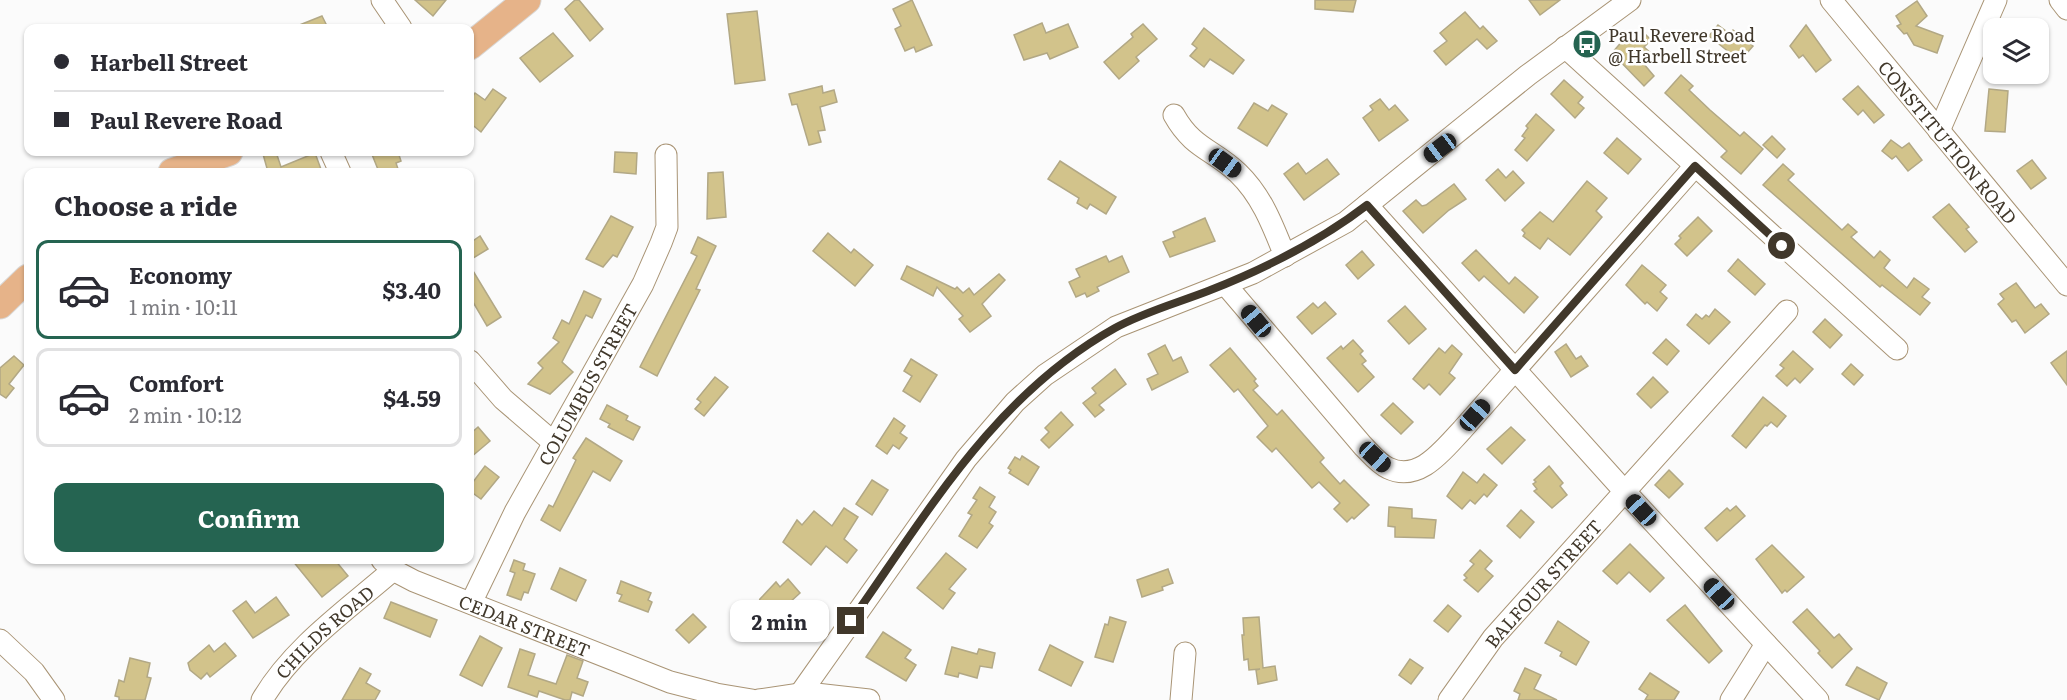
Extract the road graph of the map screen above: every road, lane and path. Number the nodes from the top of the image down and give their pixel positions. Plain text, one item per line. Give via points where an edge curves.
1 (382, 0) edge
2 (527, 0) edge
3 (1630, 0) edge
4 (1831, 0) edge
5 (1996, 0) edge
6 (2060, 0) edge
7 (2067, 9) edge
8 (398, 24) edge
9 (474, 43) edge
10 (1564, 47) junction
11 (1174, 115) dead end
12 (1939, 130) junction
13 (666, 155) dead end
14 (218, 156) edge
15 (1695, 166) junction
16 (183, 168) edge
17 (1367, 205) junction
18 (1286, 256) junction
19 (24, 282) edge
20 (1225, 284) junction
21 (2067, 285) edge
22 (0, 305) edge
23 (1787, 311) dead end
24 (1897, 349) dead end
25 (474, 366) edge
26 (1515, 370) junction
27 (554, 442) junction
28 (1626, 493) junction
29 (387, 565) edge
30 (471, 603) junction
31 (0, 640) edge
32 (1766, 644) junction
33 (1185, 653) dead end
34 (674, 691) edge
35 (800, 694) junction
36 (54, 700) edge
37 (262, 700) edge
38 (752, 700) edge
39 (759, 700) edge
40 (869, 700) edge
41 (1181, 700) edge
42 (1449, 700) edge
43 (1731, 700) edge
44 (1818, 700) edge

1 - 8 street
2 - 9 main road
3 - 10 street
4 - 12 street, CONSTITUTION ROAD
5 - 12 street
6 - 7 street
10 - 15 street
10 - 17 street
11 - 18 street via 1191,140 1236,171 1253,189
12 - 21 street, CONSTITUTION ROAD
13 - 27 street, COLUMBUS STREET via 667,227 662,243
14 - 16 main road
15 - 24 street
15 - 26 street
17 - 18 street via 1346,222
17 - 26 street
18 - 20 street
19 - 22 main road
20 - 26 street via 1340,420 1386,468 1400,472 1425,466
20 - 35 street via 1116,327 1045,375 1015,402 956,472
23 - 28 street, BALFOUR STREET
25 - 27 street via 503,399
26 - 28 street
27 - 30 street, COLUMBUS STREET
28 - 32 street
28 - 42 street, BALFOUR STREET via 1493,638
29 - 30 street, CEDAR STREET
29 - 37 street, CHILDS ROAD via 277,675
30 - 34 street, CEDAR STREET
31 - 36 street via 34,672
32 - 43 street
32 - 44 street
33 - 41 street
34 - 38 street, CEDAR STREET
35 - 39 street
35 - 40 street

